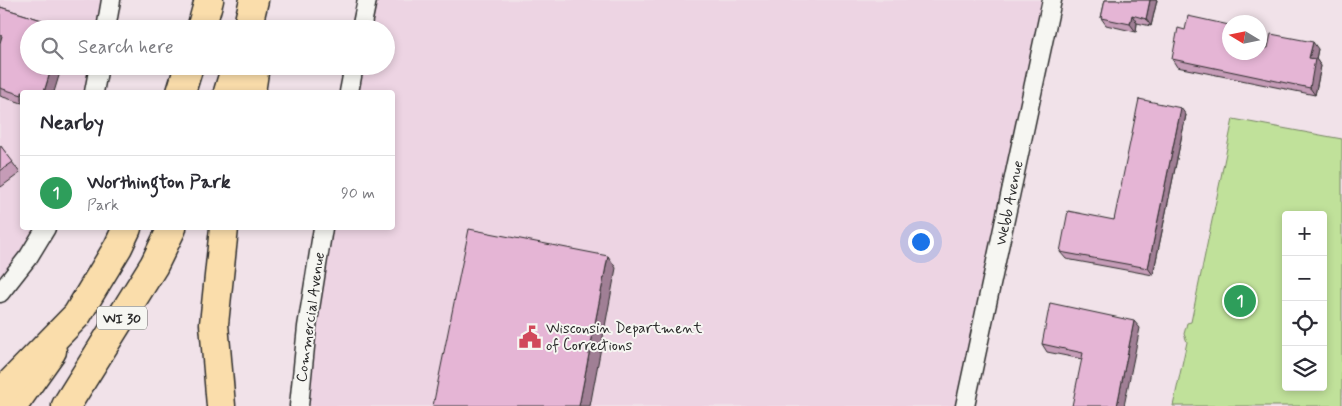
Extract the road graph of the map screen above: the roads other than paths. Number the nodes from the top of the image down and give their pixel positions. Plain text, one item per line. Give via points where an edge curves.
1 (111, 0) edge
2 (209, 0) edge
3 (254, 0) edge
4 (262, 0) edge
5 (367, 0) edge
6 (1052, 0) edge
7 (108, 20) edge
8 (203, 20) edge
9 (249, 20) edge
10 (260, 20) edge
11 (363, 20) edge
12 (97, 75) edge
13 (187, 75) edge
14 (233, 75) edge
15 (254, 75) edge
16 (352, 75) edge
17 (94, 90) edge
18 (182, 90) edge
19 (229, 90) edge
20 (251, 90) edge
21 (349, 90) edge
22 (45, 230) edge
23 (126, 230) edge
24 (171, 230) edge
25 (224, 230) edge
26 (323, 230) edge
27 (0, 293) edge
28 (77, 315) junction
29 (0, 394) edge
30 (13, 406) edge
31 (66, 406) edge
32 (221, 406) edge
33 (299, 406) edge
34 (965, 406) edge

1 - 7 street
2 - 8 main road
3 - 9 main road
4 - 10 main road
5 - 11 street
6 - 34 street, Webb Avenue
12 - 17 street
13 - 18 main road
14 - 19 main road
15 - 20 main road
16 - 21 street
22 - 27 street
23 - 28 main road, WI 30
24 - 31 main road, WI 30 via 154,265
25 - 32 main road via 214,324
26 - 33 street, Commercial Avenue via 307,327
28 - 29 main road
28 - 30 main road, WI 30

